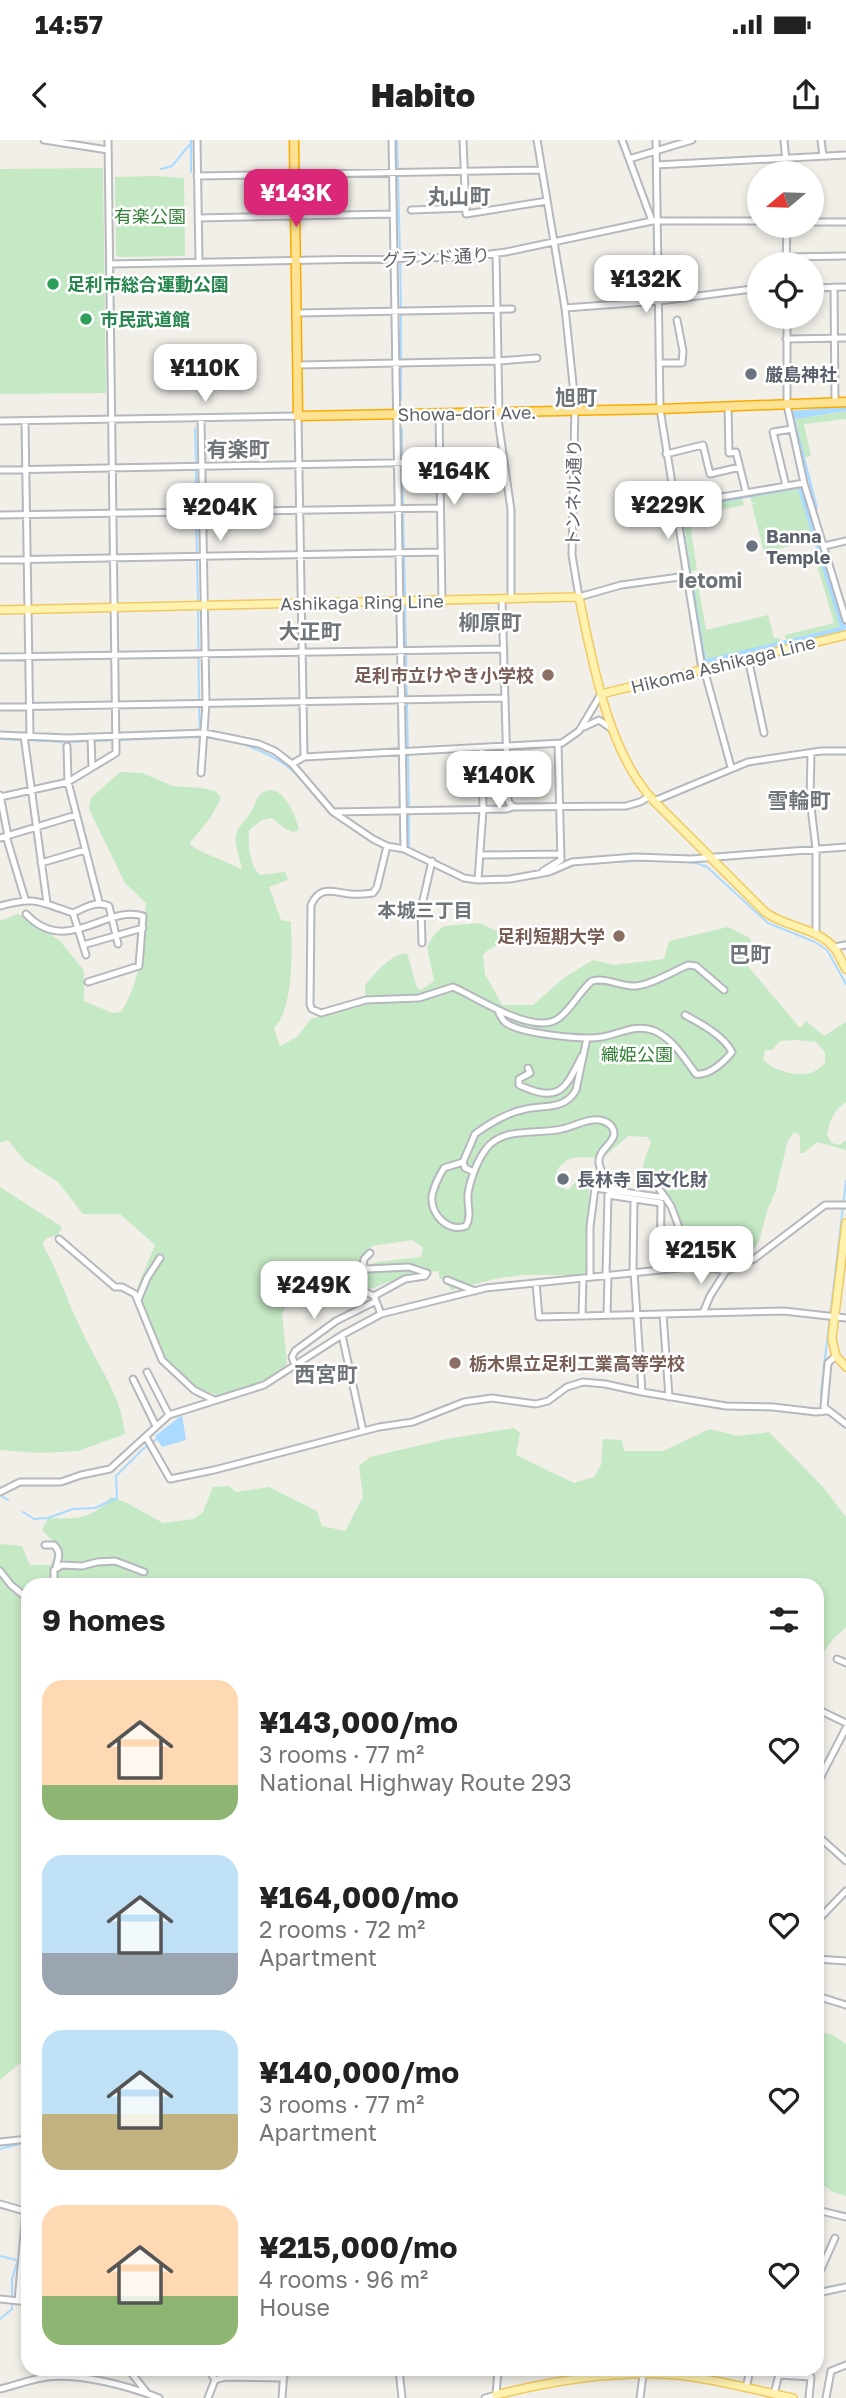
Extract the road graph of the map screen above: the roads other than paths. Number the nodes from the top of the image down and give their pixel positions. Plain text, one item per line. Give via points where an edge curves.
1 (44, 140) edge
2 (108, 140) edge
3 (197, 140) edge
4 (294, 140) edge
5 (392, 140) edge
6 (463, 140) edge
7 (537, 140) edge
8 (622, 140) edge
9 (656, 140) edge
10 (692, 140) edge
11 (784, 140) edge
12 (821, 140) edge
13 (108, 150) junction
14 (656, 150) junction
15 (846, 155) edge
16 (823, 156) junction
17 (787, 158) junction
18 (629, 159) junction
19 (656, 165) junction
20 (542, 170) junction
21 (464, 171) junction
22 (392, 172) junction
23 (294, 173) junction
24 (197, 176) junction
25 (547, 201) junction
26 (466, 208) junction
27 (411, 210) dead end
28 (393, 214) junction
29 (295, 215) junction
30 (198, 218) junction
31 (655, 221) junction
32 (747, 222) edge
33 (824, 222) edge
34 (846, 222) edge
35 (554, 242) junction
36 (496, 254) junction
37 (824, 256) edge
38 (846, 256) edge
39 (394, 259) junction
40 (296, 261) junction
41 (199, 262) junction
42 (110, 264) junction
43 (846, 287) edge
44 (824, 288) edge
45 (834, 288) junction
46 (747, 290) edge
47 (659, 301) junction
48 (565, 308) junction
49 (512, 309) dead end
50 (498, 310) junction
51 (395, 311) junction
52 (296, 313) junction
53 (677, 320) dead end
54 (786, 329) edge
55 (835, 338) junction
56 (846, 338) edge
57 (786, 339) junction
58 (537, 358) dead end
59 (499, 361) junction
60 (395, 363) junction
61 (660, 363) junction
62 (298, 365) junction
63 (835, 402) junction
64 (846, 402) edge
65 (787, 405) junction
66 (728, 407) junction
67 (660, 409) junction
68 (575, 411) junction
69 (498, 412) junction
70 (397, 414) junction
71 (439, 414) junction
72 (298, 416) junction
73 (201, 418) junction
74 (112, 419) junction
75 (0, 421) edge
76 (25, 421) junction
77 (792, 429) junction
78 (666, 454) junction
79 (440, 462) junction
80 (398, 463) junction
81 (202, 466) junction
82 (299, 466) junction
83 (740, 467) junction
84 (111, 468) junction
85 (0, 470) edge
86 (26, 470) junction
87 (804, 483) junction
88 (786, 486) junction
89 (746, 492) junction
90 (675, 505) junction
91 (440, 508) junction
92 (398, 509) junction
93 (299, 510) junction
94 (202, 511) junction
95 (112, 513) junction
96 (27, 514) junction
97 (0, 515) edge
98 (846, 541) edge
99 (824, 546) junction
100 (441, 552) junction
101 (399, 553) junction
102 (300, 554) junction
103 (202, 556) junction
104 (113, 558) junction
105 (26, 559) junction
106 (0, 560) edge
107 (687, 576) junction
108 (579, 597) junction
109 (502, 599) junction
110 (511, 599) junction
111 (400, 601) junction
112 (442, 601) junction
113 (301, 603) junction
114 (204, 605) junction
115 (114, 608) junction
116 (0, 610) edge
117 (27, 610) junction
118 (846, 620) edge
119 (846, 635) edge
120 (504, 649) junction
121 (400, 650) junction
122 (302, 652) junction
123 (205, 654) junction
124 (114, 655) junction
125 (0, 657) edge
126 (28, 657) junction
127 (748, 658) junction
128 (703, 668) junction
129 (601, 694) junction
130 (505, 698) junction
131 (401, 699) junction
132 (303, 701) junction
133 (205, 703) junction
134 (115, 704) junction
135 (0, 706) edge
136 (30, 706) junction
137 (581, 728) junction
138 (612, 729) junction
139 (205, 733) junction
140 (764, 733) dead end
141 (0, 735) edge
142 (24, 736) junction
143 (91, 737) junction
144 (116, 737) junction
145 (558, 744) junction
146 (67, 746) dead end
147 (506, 747) junction
148 (482, 748) junction
149 (846, 751) edge
150 (402, 752) junction
151 (811, 753) junction
152 (304, 757) junction
153 (292, 764) junction
154 (92, 767) junction
155 (731, 767) junction
156 (201, 773) dead end
157 (68, 782) junction
158 (31, 790) junction
159 (0, 796) edge
160 (652, 799) junction
161 (560, 806) junction
162 (513, 807) junction
163 (484, 810) junction
164 (403, 811) junction
165 (333, 812) junction
166 (76, 815) junction
167 (36, 827) junction
168 (5, 837) edge
169 (387, 846) junction
170 (846, 847) edge
171 (404, 849) junction
172 (816, 849) junction
173 (85, 850) junction
174 (561, 854) junction
175 (480, 855) junction
176 (711, 858) junction
177 (432, 861) junction
178 (41, 863) junction
179 (540, 874) junction
180 (478, 880) junction
181 (25, 899) junction
182 (99, 902) junction
183 (47, 903) junction
184 (0, 906) edge
185 (73, 913) junction
186 (26, 914) dead end
187 (112, 919) junction
188 (143, 928) junction
189 (78, 930) junction
190 (816, 934) junction
191 (116, 935) junction
192 (422, 943) dead end
193 (118, 944) dead end
194 (846, 944) edge
195 (83, 945) junction
196 (834, 947) junction
197 (86, 955) dead end
198 (846, 969) edge
199 (88, 982) dead end
200 (724, 990) dead end
201 (497, 1011) junction
202 (685, 1015) dead end
203 (587, 1038) junction
204 (584, 1055) junction
205 (528, 1068) dead end
206 (463, 1161) junction
207 (474, 1172) junction
208 (655, 1183) dead end
209 (616, 1191) junction
210 (666, 1198) junction
211 (634, 1199) junction
212 (846, 1205) edge
213 (846, 1223) edge
214 (60, 1239) dead end
215 (370, 1253) dead end
216 (160, 1258) dead end
217 (706, 1267) junction
218 (660, 1270) junction
219 (726, 1271) junction
220 (634, 1272) junction
221 (607, 1275) junction
222 (590, 1277) junction
223 (583, 1278) junction
224 (447, 1280) dead end
225 (536, 1283) junction
226 (475, 1291) junction
227 (375, 1298) junction
228 (138, 1300) junction
229 (308, 1300) dead end
230 (703, 1313) junction
231 (381, 1314) junction
232 (637, 1314) junction
233 (663, 1314) junction
234 (607, 1315) junction
235 (583, 1316) junction
236 (834, 1317) junction
237 (846, 1318) edge
238 (342, 1335) junction
239 (836, 1356) junction
240 (295, 1365) junction
241 (846, 1367) edge
242 (147, 1372) dead end
243 (133, 1379) dead end
244 (642, 1392) junction
245 (669, 1397) junction
246 (214, 1400) junction
247 (827, 1411) junction
248 (169, 1415) junction
249 (846, 1424) edge
250 (156, 1426) junction
251 (363, 1431) junction
252 (146, 1437) junction
253 (0, 1492) edge
254 (45, 1545) dead end
255 (55, 1568) junction
256 (0, 1571) edge
257 (144, 1572) dead end
258 (53, 1578) edge
259 (21, 1594) edge
260 (837, 1659) dead end
261 (846, 1663) edge
262 (824, 1713) edge
263 (846, 1725) edge
264 (824, 1770) edge
265 (824, 1841) edge
266 (846, 1860) edge
267 (846, 1891) edge
268 (824, 1914) edge
269 (824, 1959) edge
270 (846, 1961) edge
271 (824, 1998) edge
272 (844, 2002) edge
273 (21, 2140) edge
274 (0, 2142) edge
275 (0, 2204) edge
276 (21, 2210) edge
277 (824, 2212) edge
278 (846, 2217) edge
279 (835, 2238) dead end
280 (824, 2262) edge
281 (21, 2271) edge
282 (846, 2287) edge
283 (824, 2292) edge
284 (18, 2301) junction
285 (21, 2301) edge
286 (3, 2302) edge
287 (846, 2365) edge
288 (134, 2376) edge
289 (213, 2376) edge
290 (400, 2376) edge
291 (498, 2376) edge
292 (575, 2376) edge
293 (592, 2376) edge
294 (643, 2376) edge
295 (696, 2376) edge
296 (749, 2376) edge
297 (778, 2376) edge
298 (805, 2376) edge
299 (284, 2378) joint
300 (215, 2380) junction
301 (575, 2380) junction
302 (746, 2388) junction
303 (0, 2389) edge
304 (147, 2393) junction
305 (774, 2394) junction
306 (496, 2395) junction
307 (512, 2395) edge
308 (159, 2398) edge
309 (208, 2398) edge
310 (282, 2398) edge
311 (402, 2398) edge
312 (485, 2398) edge
313 (640, 2398) edge
314 (793, 2398) edge
315 (809, 2398) edge
316 (826, 2398) edge

1 - 13 street
2 - 13 street
3 - 24 street
4 - 23 highway
5 - 22 street
6 - 21 street
7 - 20 street, トンネル通り
8 - 18 street
9 - 14 street
10 - 14 street
11 - 17 street
12 - 16 street
13 - 42 street
14 - 18 street
14 - 19 street
15 - 16 street
16 - 17 street
17 - 19 street
18 - 31 street
19 - 31 street
20 - 21 street
20 - 25 street, トンネル通り
21 - 22 street
21 - 26 street
22 - 23 street
22 - 28 street
23 - 24 street
23 - 29 highway
24 - 30 street
25 - 26 street via 466,214
25 - 35 street, トンネル通り
26 - 27 street
28 - 29 street
28 - 39 street
29 - 30 street
29 - 40 highway
30 - 41 street
31 - 32 street, グランド通り
31 - 35 street, グランド通り
31 - 47 street
33 - 34 street
35 - 36 street, グランド通り
35 - 48 street, トンネル通り
36 - 39 street, グランド通り
36 - 50 street
37 - 38 street
39 - 40 street, グランド通り
39 - 51 street
40 - 41 street, グランド通り
40 - 52 highway
41 - 42 street, グランド通り
42 - 74 street
43 - 45 street
44 - 45 street
45 - 55 street
46 - 47 street
47 - 48 street
47 - 61 street
48 - 68 street, トンネル通り
49 - 50 street
50 - 51 street
50 - 59 street
51 - 52 street
51 - 60 street
52 - 62 highway
53 - 61 street via 682,363
54 - 57 street
55 - 56 street
55 - 57 street
55 - 63 street
57 - 65 street
58 - 59 street
59 - 60 street
59 - 69 street
60 - 62 street
60 - 70 street
61 - 67 street
62 - 72 highway
63 - 64 highway, Showa-dori Ave.
63 - 65 highway, Showa-dori Ave.
65 - 66 highway, Showa-dori Ave.
65 - 77 street
66 - 67 highway, Showa-dori Ave.
66 - 83 street via 729,453 737,452
67 - 68 highway, Showa-dori Ave.
67 - 78 street
68 - 69 highway, Showa-dori Ave.
68 - 108 street, トンネル通り via 572,555
69 - 71 highway, Showa-dori Ave.
69 - 110 street via 511,510
70 - 71 highway, Showa-dori Ave.
70 - 72 highway, Showa-dori Ave.
70 - 80 street
71 - 79 street
72 - 73 street
72 - 82 street
73 - 74 street
73 - 81 street
74 - 76 street
74 - 84 street
75 - 76 street
76 - 86 street
77 - 87 street
77 - 88 street via 773,432
78 - 83 street via 704,445 710,474
78 - 90 street
79 - 80 street
79 - 91 street
80 - 82 street
80 - 92 street
81 - 82 street
81 - 84 street
81 - 94 street
82 - 93 street
83 - 89 street
84 - 86 street
84 - 95 street
85 - 86 street
86 - 96 street
87 - 88 street
87 - 99 street
88 - 89 street
89 - 90 street
90 - 107 street
91 - 92 street
91 - 100 street
92 - 93 street
92 - 101 street
93 - 94 street
93 - 102 street
94 - 95 street
94 - 103 street
95 - 96 street
95 - 104 street
96 - 97 street
96 - 105 street
98 - 99 street
99 - 118 street
100 - 101 street
100 - 112 street
101 - 102 street
101 - 111 street
102 - 103 street
102 - 113 street
103 - 104 street
103 - 114 street
104 - 105 street
104 - 115 street
105 - 106 street
105 - 117 street
107 - 108 street
107 - 128 street
108 - 110 main road, Ashikaga Ring Line
108 - 129 main road
109 - 110 main road, Ashikaga Ring Line
109 - 112 main road, Ashikaga Ring Line
109 - 120 street
111 - 112 main road, Ashikaga Ring Line
111 - 113 main road, Ashikaga Ring Line
111 - 121 street
113 - 114 main road, Ashikaga Ring Line
113 - 122 street
114 - 115 main road, Ashikaga Ring Line
114 - 123 street
115 - 117 main road, Ashikaga Ring Line
115 - 124 street
116 - 117 main road, Ashikaga Ring Line
117 - 126 street
119 - 127 main road, Hikoma Ashikaga Line
120 - 121 street
120 - 130 street
121 - 122 street
121 - 131 street
122 - 123 street
122 - 132 street
123 - 124 street
123 - 133 street
124 - 126 street
124 - 134 street
125 - 126 street
126 - 136 street
127 - 128 main road, Hikoma Ashikaga Line
127 - 140 street
128 - 129 main road, Hikoma Ashikaga Line
128 - 155 street
129 - 137 street
129 - 138 main road
130 - 131 street
130 - 147 street
131 - 132 street
131 - 150 street
132 - 133 street
132 - 152 street
133 - 134 street
133 - 139 street
134 - 136 street
134 - 144 street
135 - 136 street
136 - 142 street
137 - 138 street via 598,720
137 - 145 street
138 - 160 main road
139 - 144 street
139 - 153 street via 259,744
139 - 156 street
141 - 142 street
142 - 143 street
142 - 158 street
143 - 144 street
143 - 154 street
144 - 154 street via 116,753
145 - 147 street
145 - 161 street
146 - 157 street
147 - 148 street
147 - 162 street via 508,801
148 - 150 street
148 - 163 street
149 - 151 street
150 - 152 street
150 - 164 street
151 - 155 street
151 - 172 street
152 - 153 street
153 - 165 street
154 - 157 street
155 - 160 street
157 - 158 street
157 - 166 street
158 - 159 street
158 - 167 street
159 - 168 street
160 - 161 street via 626,806
160 - 176 main road
161 - 162 street
161 - 174 street
162 - 163 street
163 - 164 street
163 - 175 street
164 - 165 street
164 - 171 street
165 - 169 street
166 - 167 street
166 - 173 street
167 - 168 street
167 - 178 street
168 - 181 street
169 - 171 street
169 - 201 street via 373,893 328,889 314,898 312,1009 321,1013 366,1000 419,998 453,987
170 - 172 street
171 - 177 street
172 - 176 street
172 - 190 street
173 - 178 street
173 - 182 street
174 - 175 street
174 - 179 street via 561,860
175 - 180 street
176 - 179 street via 572,862
176 - 190 main road via 771,917
177 - 180 street
177 - 192 street via 421,909
178 - 183 street
179 - 180 street
181 - 183 street
181 - 184 street
182 - 185 street
182 - 187 street via 108,906
183 - 185 street
185 - 189 street
186 - 189 street via 41,927
187 - 188 street via 137,914 143,916
187 - 189 street
187 - 191 street
188 - 191 street
188 - 199 street via 139,966
189 - 195 street
190 - 196 main road
191 - 193 street
191 - 195 street
194 - 196 street
195 - 197 street
196 - 198 main road
200 - 201 street via 696,966 688,965 639,985 592,981 558,1018 548,1022
201 - 203 street via 505,1023 541,1034
202 - 203 street via 732,1052 704,1075 696,1074 681,1050 649,1029
203 - 204 street
204 - 205 street via 568,1084 555,1093 519,1085 519,1079 530,1073
204 - 206 street via 576,1090 568,1100 553,1107 526,1109 489,1124 475,1134
206 - 207 street via 465,1168
206 - 207 street via 444,1168 432,1196 436,1213 448,1226 468,1224 468,1193
207 - 209 street via 497,1139 600,1120 613,1128 614,1135 598,1161
208 - 210 street
209 - 210 street
209 - 222 street via 595,1188
210 - 217 street via 684,1241
211 - 218 street via 661,1203
211 - 220 street
211 - 221 street via 608,1195
212 - 219 street via 825,1205 754,1259
213 - 236 main road
214 - 228 street via 115,1287 128,1289
215 - 227 street via 364,1259 367,1269 409,1267 427,1273 395,1283
216 - 228 street
217 - 218 street
217 - 219 street
218 - 220 street
219 - 230 street
220 - 221 street
220 - 232 street
221 - 222 street
221 - 234 street
222 - 223 street
223 - 225 street
223 - 235 street
224 - 226 street
225 - 226 street
225 - 235 street via 539,1317
226 - 231 street
227 - 229 street via 346,1283
227 - 231 street
227 - 240 street via 295,1351
228 - 246 street via 162,1360 184,1382
230 - 233 street
230 - 236 street via 784,1311
231 - 238 street
232 - 233 street
232 - 234 street
232 - 244 street
233 - 245 street
234 - 235 street
236 - 237 street
236 - 239 main road
238 - 240 street
238 - 251 street
239 - 241 main road
239 - 247 street via 828,1363
240 - 246 street via 264,1385
242 - 248 street
243 - 250 street
244 - 245 street
244 - 251 street via 583,1382 536,1404 480,1399 413,1422
245 - 247 street via 726,1406
246 - 248 street
247 - 249 street
248 - 250 street
250 - 252 street
251 - 252 street via 170,1479
252 - 253 street via 110,1469 61,1482 20,1482
254 - 255 street via 54,1545 59,1551
255 - 257 street via 115,1561
255 - 258 street
256 - 259 street
260 - 261 street
262 - 263 street
263 - 264 street
265 - 266 street
267 - 268 street
269 - 270 street
271 - 272 street
273 - 274 street
275 - 276 street
277 - 278 street
279 - 280 street
281 - 284 street
282 - 283 street
284 - 285 street
284 - 286 street
287 - 316 street via 831,2371
288 - 304 street
289 - 300 street
290 - 311 street
291 - 306 street
292 - 301 street
293 - 301 main road
294 - 313 street
295 - 302 main road
296 - 302 street
297 - 305 street
298 - 315 street via 811,2377
299 - 300 street
299 - 310 street
300 - 309 street
301 - 307 main road
302 - 305 main road
303 - 304 street via 59,2376
304 - 308 street
305 - 314 main road
306 - 307 main road
306 - 312 street

